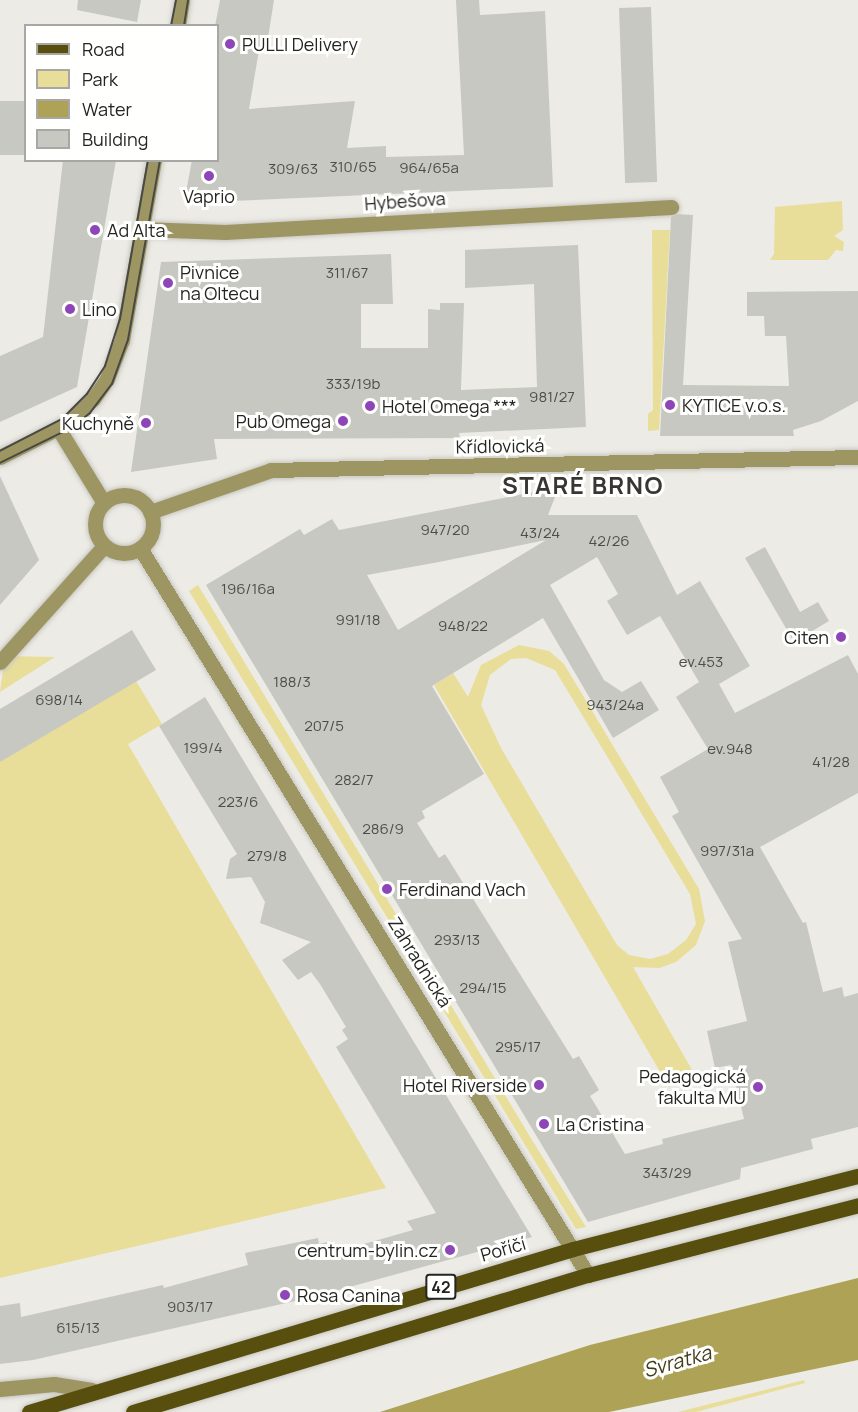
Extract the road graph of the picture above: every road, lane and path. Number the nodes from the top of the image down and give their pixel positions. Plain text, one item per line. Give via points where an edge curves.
1 (182, 0) edge
2 (178, 24) edge
3 (154, 162) edge
4 (671, 207) dead end
5 (142, 229) junction
6 (58, 429) junction
7 (0, 457) edge
8 (858, 458) edge
9 (104, 503) junction
10 (150, 512) junction
11 (105, 546) junction
12 (140, 548) junction
13 (0, 662) edge
14 (858, 1176) edge
15 (858, 1205) edge
16 (573, 1249) junction
17 (588, 1275) junction
18 (0, 1389) edge
19 (92, 1390) junction
20 (29, 1412) edge
21 (133, 1412) edge

1 - 2 street
3 - 5 street
4 - 5 street, Hybešova via 225,232
5 - 6 street via 122,340 112,369 86,408
6 - 7 street
6 - 9 street
8 - 10 street, Křídlovická via 271,470
9 - 10 street via 129,496
9 - 11 street via 95,520 99,539
10 - 12 street via 153,528
11 - 12 street via 122,554
11 - 13 street
12 - 16 street, Zahradnická
14 - 16 main road, Poříčí / 42
15 - 17 main road, 42
16 - 17 street, Zahradnická
16 - 19 main road, Poříčí / 42
17 - 21 main road, 42
18 - 19 street, Poříčí via 54,1384
19 - 20 main road, Poříčí / 42

